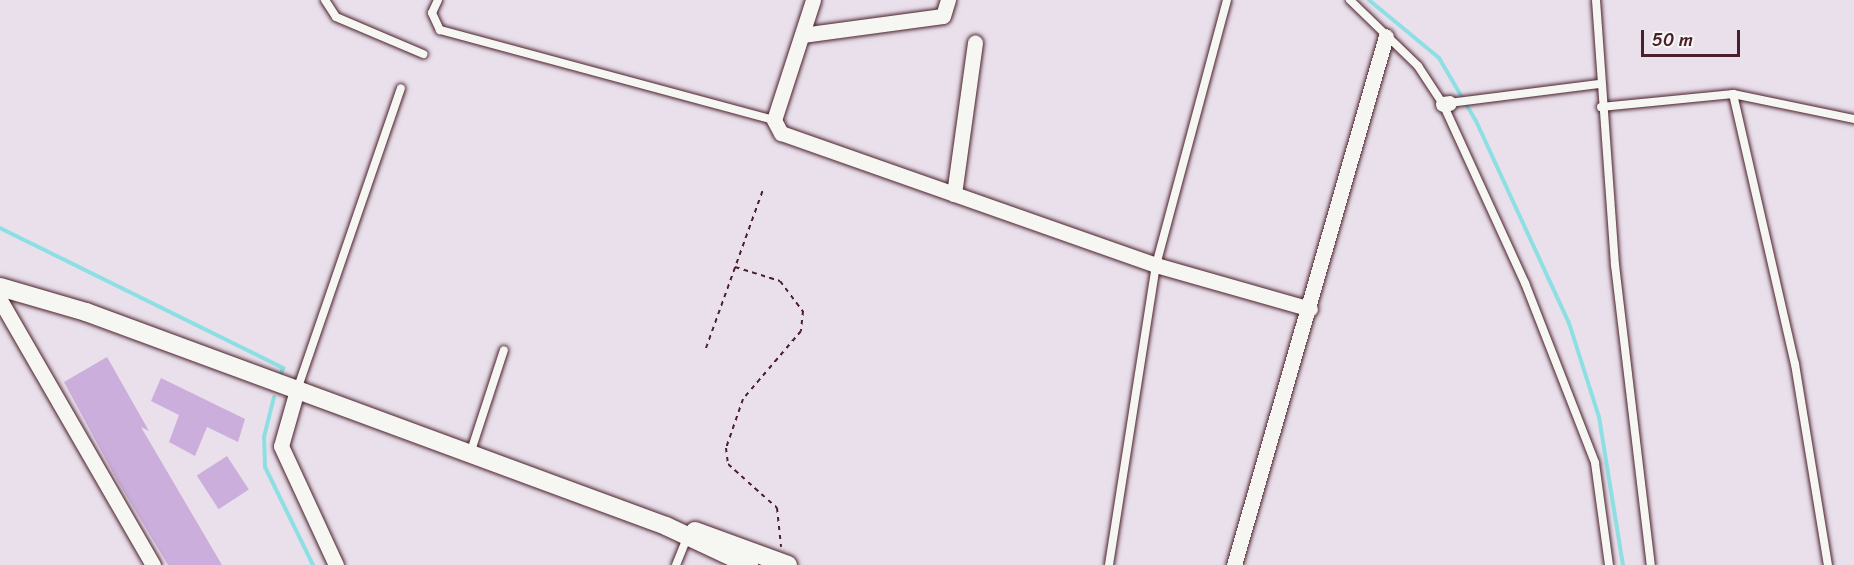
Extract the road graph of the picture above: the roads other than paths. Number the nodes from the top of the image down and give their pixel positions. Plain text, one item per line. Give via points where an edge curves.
1 (326, 0) edge
2 (438, 0) edge
3 (813, 0) edge
4 (948, 0) edge
5 (1227, 0) edge
6 (1350, 0) edge
7 (1596, 0) edge
8 (802, 35) junction
9 (1386, 36) junction
10 (975, 42) dead end
11 (423, 54) dead end
12 (1599, 84) junction
13 (401, 88) dead end
14 (1732, 94) junction
15 (1446, 104) junction
16 (1601, 106) junction
17 (1854, 119) edge
18 (774, 120) junction
19 (954, 194) junction
20 (1156, 265) junction
21 (0, 287) edge
22 (0, 300) edge
23 (1310, 309) junction
24 (504, 350) dead end
25 (297, 390) junction
26 (470, 454) junction
27 (666, 526) junction
28 (686, 540) junction
29 (782, 563) edge
30 (153, 565) edge
31 (336, 565) edge
32 (676, 565) edge
33 (748, 565) edge
34 (1109, 565) edge
35 (1234, 565) edge
36 (1609, 565) edge
37 (1651, 565) edge
38 (1828, 565) edge

1 - 11 lane via 336,17
2 - 18 lane via 432,22 440,30
3 - 8 street
4 - 8 street via 943,16
5 - 20 lane
6 - 9 lane
7 - 12 lane
8 - 18 street
9 - 15 lane via 1418,66
9 - 23 street
10 - 19 street
12 - 15 lane
12 - 16 lane
13 - 25 lane
14 - 16 lane
14 - 17 lane
14 - 38 lane via 1795,364
15 - 36 lane via 1574,399 1595,463
16 - 37 lane
18 - 19 street via 797,142
19 - 20 street
20 - 23 street
20 - 34 lane
21 - 25 street via 86,312
22 - 30 street
23 - 35 street
24 - 26 lane
25 - 26 street
25 - 31 street via 282,446
26 - 27 street
27 - 28 street
27 - 29 street
28 - 32 lane
28 - 33 street

